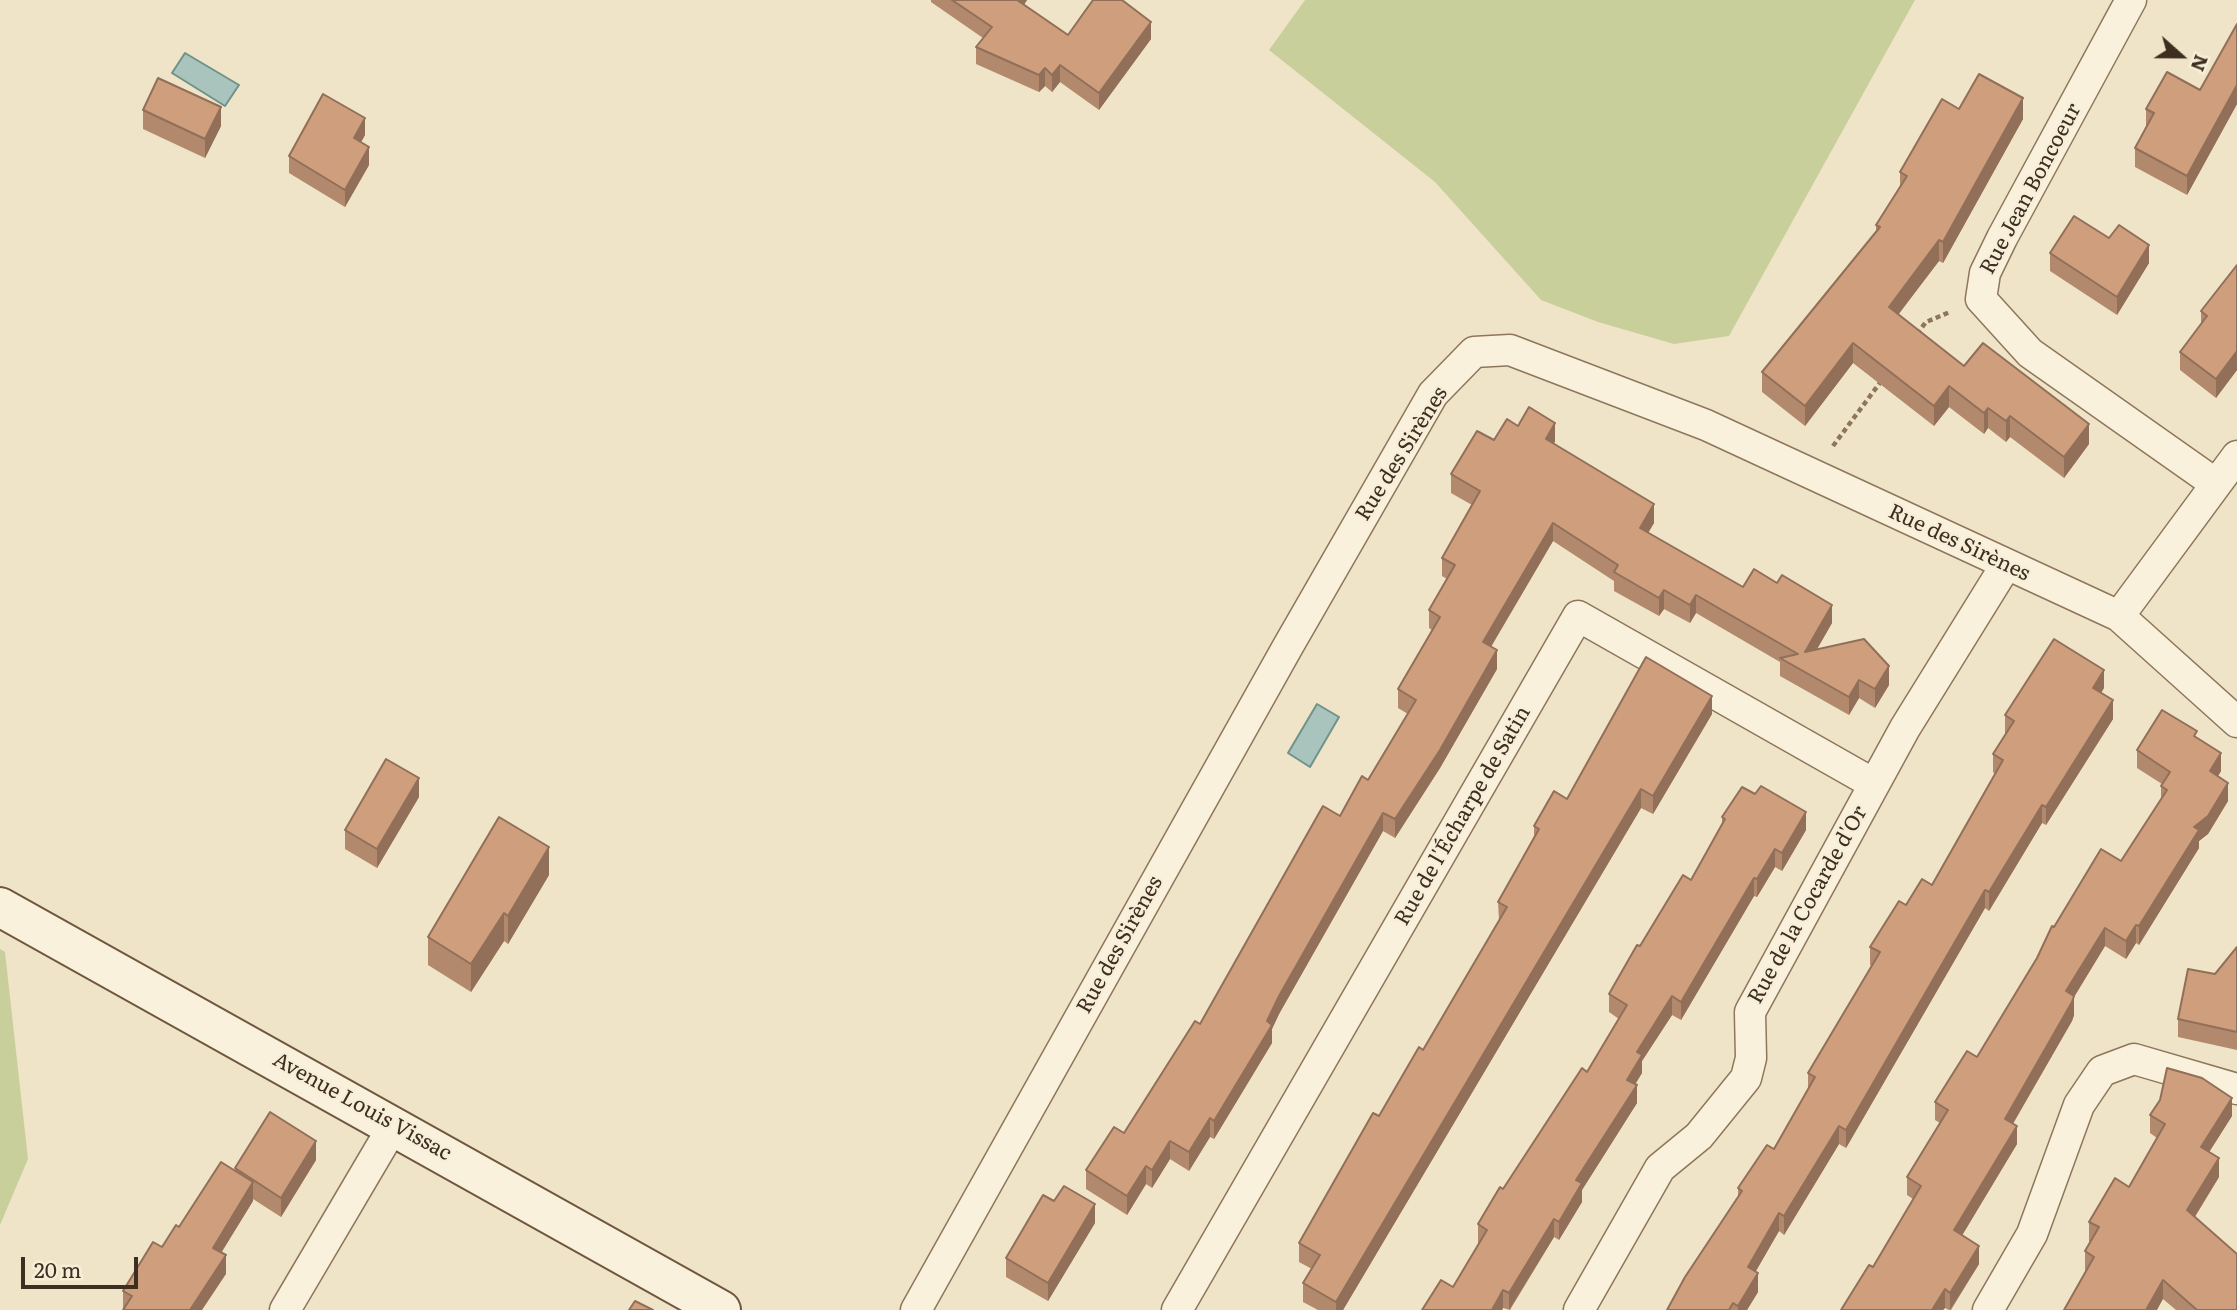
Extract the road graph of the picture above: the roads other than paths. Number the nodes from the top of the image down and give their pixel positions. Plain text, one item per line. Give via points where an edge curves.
1 (2131, 0) edge
2 (2237, 456) edge
3 (2216, 484) junction
4 (2006, 565) junction
5 (2119, 616) junction
6 (2237, 722) edge
7 (1874, 783) junction
8 (0, 907) edge
9 (2237, 1089) edge
10 (394, 1125) junction
11 (285, 1310) edge
12 (721, 1310) edge
13 (916, 1310) edge
14 (1177, 1310) edge
15 (1579, 1310) edge
16 (1988, 1310) edge

1 - 3 street, Rue Jean Boncoeur via 2002,238 1985,273 1981,299 2030,353
2 - 3 street
3 - 5 street
4 - 5 street, Rue des Sirènes
4 - 7 street, Rue de la Cocarde d'Or
4 - 13 street, Rue des Sirènes via 1706,425 1510,350 1474,352 1433,394
5 - 6 street, Rue des Sirènes
7 - 14 street, Rue de l'Écharpe de Satin via 1578,616
7 - 15 street, Rue de la Cocarde d'Or via 1750,1012 1751,1058 1746,1078 1699,1136 1660,1168
8 - 10 main road, Avenue Louis Vissac
9 - 16 street via 2134,1059 2102,1071 2079,1105 2032,1234
10 - 11 street
10 - 12 main road, Avenue Louis Vissac

